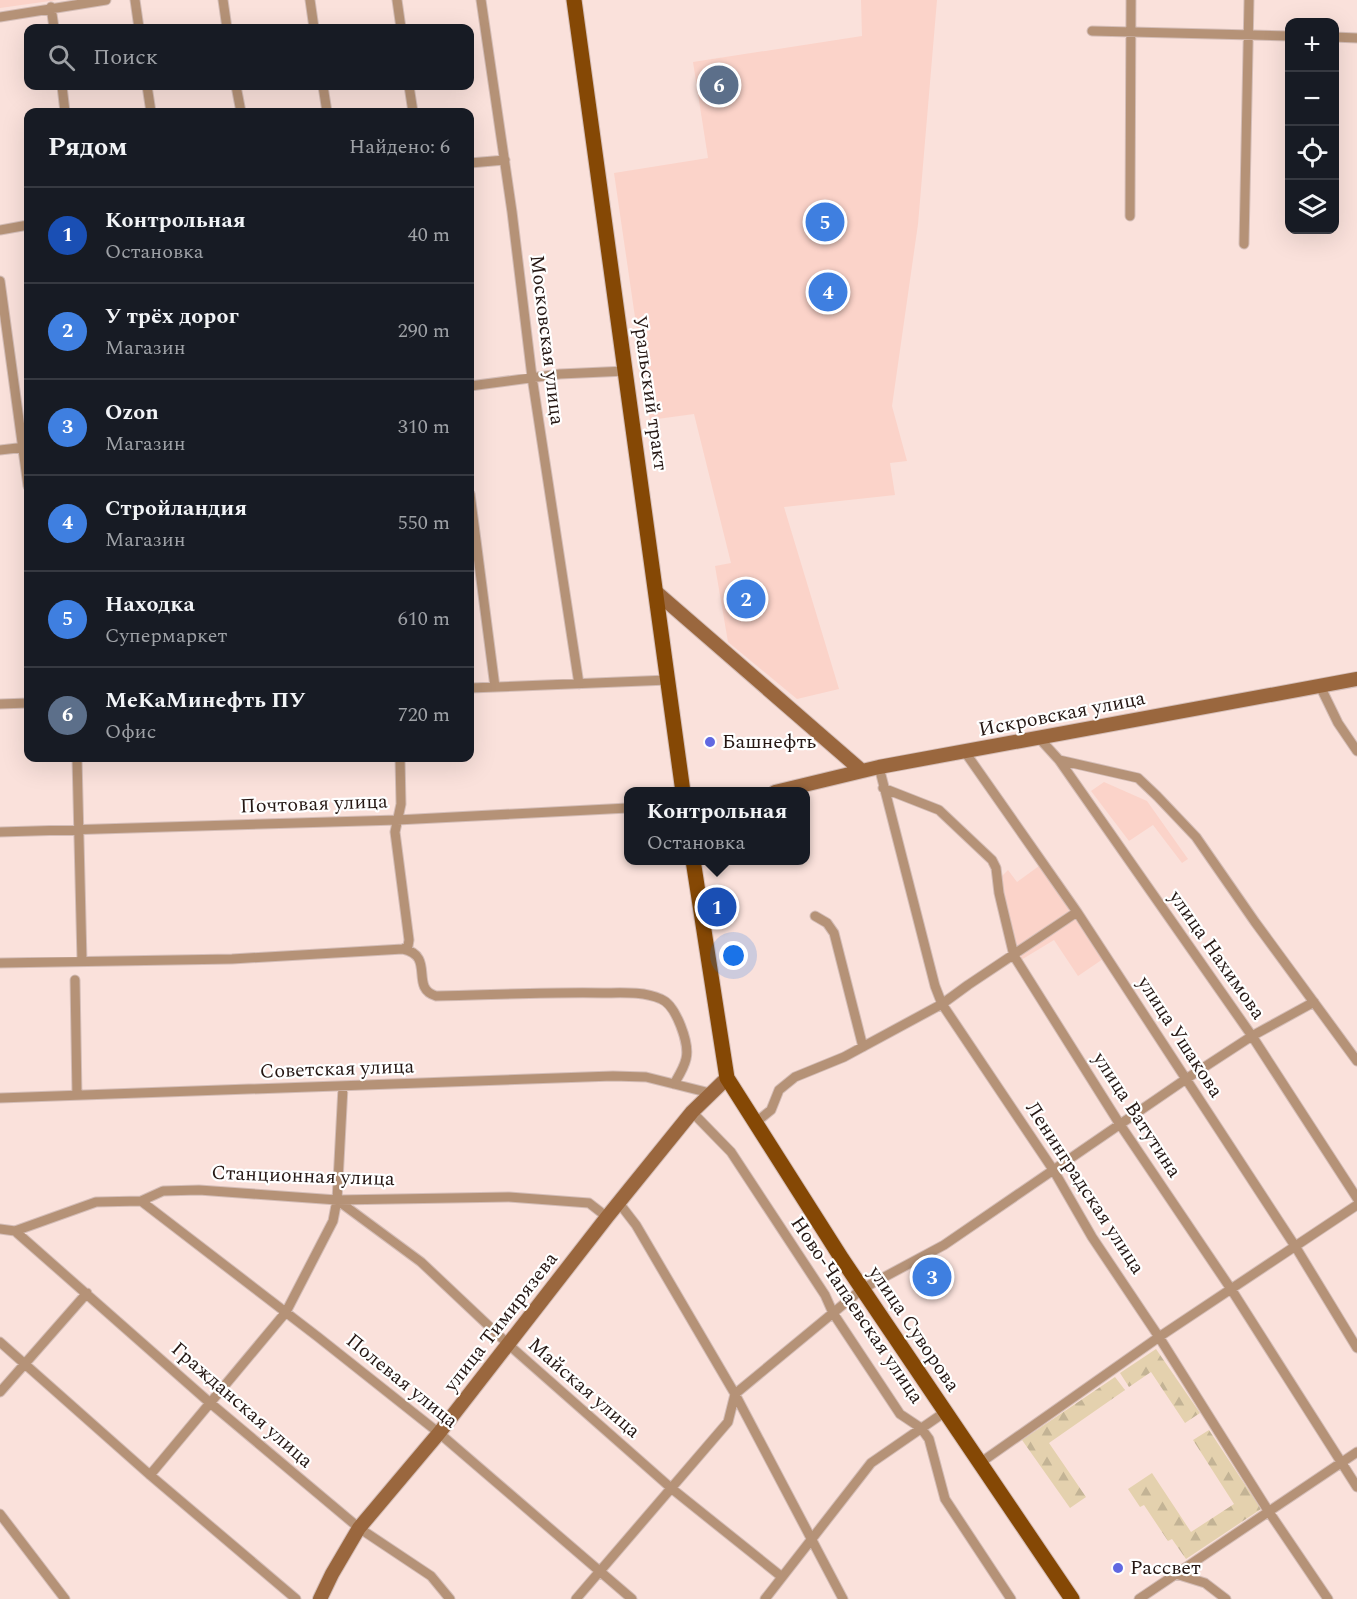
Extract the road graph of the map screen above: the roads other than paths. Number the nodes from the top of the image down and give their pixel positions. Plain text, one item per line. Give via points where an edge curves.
1 (106, 0) edge
2 (135, 0) edge
3 (223, 0) edge
4 (310, 0) edge
5 (397, 0) edge
6 (481, 0) edge
7 (574, 0) edge
8 (1131, 0) edge
9 (1249, 0) edge
10 (51, 7) junction
11 (0, 17) edge
12 (53, 24) edge
13 (138, 24) edge
14 (226, 24) edge
15 (313, 24) edge
16 (400, 24) edge
17 (1092, 31) dead end
18 (1131, 32) junction
19 (1248, 35) junction
20 (1285, 36) edge
21 (1339, 37) edge
22 (1357, 38) edge
23 (62, 90) edge
24 (148, 90) edge
25 (237, 90) edge
26 (324, 90) edge
27 (410, 90) edge
28 (65, 108) edge
29 (150, 108) edge
30 (240, 108) edge
31 (326, 108) edge
32 (412, 108) edge
33 (505, 160) junction
34 (474, 164) edge
35 (1130, 216) dead end
36 (24, 226) edge
37 (0, 230) edge
38 (1244, 243) dead end
39 (0, 281) edge
40 (626, 371) junction
41 (532, 378) junction
42 (474, 385) edge
43 (24, 434) edge
44 (24, 447) edge
45 (0, 450) edge
46 (474, 525) edge
47 (656, 592) junction
48 (1357, 679) edge
49 (668, 680) junction
50 (579, 684) junction
51 (1320, 686) junction
52 (495, 687) junction
53 (474, 688) edge
54 (24, 703) edge
55 (0, 704) edge
56 (1039, 738) junction
57 (1357, 751) edge
58 (965, 752) junction
59 (1059, 760) junction
60 (77, 762) edge
61 (400, 762) edge
62 (879, 767) junction
63 (862, 771) junction
64 (682, 787) edge
65 (796, 787) edge
66 (883, 788) junction
67 (624, 808) edge
68 (397, 820) junction
69 (79, 829) junction
70 (0, 832) edge
71 (694, 865) edge
72 (1077, 912) junction
73 (815, 916) dead end
74 (403, 949) junction
75 (1014, 956) junction
76 (82, 961) junction
77 (0, 963) edge
78 (75, 980) dead end
79 (1314, 1002) junction
80 (942, 1004) junction
81 (1252, 1036) junction
82 (863, 1047) junction
83 (1357, 1061) edge
84 (727, 1078) junction
85 (1186, 1079) junction
86 (674, 1084) junction
87 (343, 1087) junction
88 (710, 1093) junction
89 (77, 1095) junction
90 (0, 1098) edge
91 (692, 1112) junction
92 (755, 1123) junction
93 (1119, 1123) junction
94 (1054, 1171) junction
95 (1357, 1198) edge
96 (141, 1200) junction
97 (337, 1200) junction
98 (619, 1203) junction
99 (1357, 1205) edge
100 (607, 1217) junction
101 (0, 1229) edge
102 (15, 1231) junction
103 (1295, 1246) junction
104 (862, 1289) junction
105 (1230, 1289) junction
106 (87, 1293) junction
107 (286, 1312) junction
108 (833, 1313) junction
109 (1159, 1336) junction
110 (0, 1342) edge
111 (509, 1346) junction
112 (1357, 1348) edge
113 (25, 1364) junction
114 (0, 1392) edge
115 (735, 1394) junction
116 (209, 1402) junction
117 (945, 1412) junction
118 (921, 1428) junction
119 (439, 1433) junction
120 (1357, 1452) edge
121 (980, 1463) junction
122 (1341, 1463) junction
123 (150, 1475) junction
124 (1357, 1487) edge
125 (671, 1488) junction
126 (1269, 1512) junction
127 (0, 1514) edge
128 (358, 1528) junction
129 (811, 1538) junction
130 (599, 1572) junction
131 (1176, 1574) junction
132 (782, 1577) junction
133 (65, 1599) edge
134 (296, 1599) edge
135 (321, 1599) edge
136 (450, 1599) edge
137 (576, 1599) edge
138 (632, 1599) edge
139 (765, 1599) edge
140 (843, 1599) edge
141 (1011, 1599) edge
142 (1072, 1599) edge
143 (1139, 1599) edge
144 (1226, 1599) edge
145 (1328, 1599) edge

1 - 10 street
2 - 13 street
3 - 14 street
4 - 15 street
5 - 16 street
6 - 33 street, Московская улица
7 - 40 main road, Уральский тракт
8 - 18 street
9 - 19 street
10 - 11 street
10 - 12 street
17 - 18 street
18 - 19 street
18 - 35 street
19 - 20 street
19 - 38 street
21 - 22 street
23 - 28 street
24 - 29 street
25 - 30 street
26 - 31 street
27 - 32 street
33 - 34 street
33 - 41 street, Московская улица
36 - 37 street
39 - 43 street
40 - 41 street
40 - 47 main road, Уральский тракт
41 - 42 street
41 - 50 street, Московская улица
44 - 45 street
46 - 52 street
47 - 49 main road, Уральский тракт
47 - 63 main road
48 - 51 main road, Искровская улица
49 - 50 street
49 - 64 main road, Уральский тракт
50 - 52 street
51 - 56 main road, Искровская улица
51 - 57 street
52 - 53 street
54 - 55 street
56 - 58 main road, Искровская улица
56 - 59 street, улица Нахимова
58 - 62 main road, Искровская улица
58 - 72 street, улица Ушакова
59 - 79 street via 1138,777 1196,837
59 - 81 street, улица Нахимова
60 - 69 street
61 - 68 street via 401,804
62 - 63 main road, Искровская улица
62 - 66 street, Ленинградская улица
63 - 65 main road, Искровская улица
66 - 75 street, улица Ватутина via 939,810 992,860
66 - 80 street, Ленинградская улица
67 - 68 street, Почтовая улица
68 - 69 street, Почтовая улица
68 - 74 street via 394,832 409,940
69 - 70 street, Почтовая улица
69 - 76 street
71 - 84 main road
72 - 75 street
72 - 85 street, улица Ушакова
73 - 82 street via 834,933
74 - 76 street via 232,959
74 - 86 street via 419,957 425,989 430,995 545,992 638,994 662,999 673,1007 686,1050
75 - 80 street
75 - 93 street, улица Ватутина
76 - 77 street
78 - 89 street
79 - 81 street
79 - 83 street
80 - 82 street
80 - 94 street, Ленинградская улица
81 - 85 street
81 - 95 street, улица Нахимова
82 - 92 street via 795,1077 779,1090 771,1110
84 - 88 main road, улица Тимирязева
84 - 92 main road, улица Суворова
85 - 93 street
85 - 103 street, улица Ушакова
86 - 87 street, Советская улица via 646,1077 613,1076
86 - 88 street, Советская улица
87 - 89 street, Советская улица
87 - 97 street
88 - 91 main road, улица Тимирязева
89 - 90 street, Советская улица
91 - 98 main road, улица Тимирязева
91 - 108 street, Ново-Чапаевская улица via 731,1152
92 - 104 main road, улица Суворова
93 - 94 street
93 - 105 street, улица Ватутина
94 - 104 street via 944,1245
94 - 109 street, Ленинградская улица via 1092,1237
96 - 97 street, Станционная улица via 163,1191 199,1190
96 - 102 street, Станционная улица via 96,1202
96 - 107 street, Полевая улица
97 - 100 street, Станционная улица via 509,1197 589,1203
97 - 107 street via 333,1221
97 - 111 street, Майская улица via 421,1262
98 - 100 main road, улица Тимирязева
98 - 115 street via 636,1225
99 - 103 street
100 - 111 main road, улица Тимирязева
101 - 102 street, Станционная улица
102 - 106 street, Гражданская улица
103 - 105 street
103 - 112 street, улица Ушакова
104 - 108 street
104 - 117 main road, улица Суворова
105 - 109 street
105 - 122 street, улица Ватутина
106 - 113 street
106 - 116 street, Гражданская улица
107 - 116 street
107 - 119 street, Полевая улица
108 - 115 street
108 - 118 street, Ново-Чапаевская улица via 900,1414
109 - 121 street
109 - 126 street, Ленинградская улица
110 - 113 street
111 - 119 main road, улица Тимирязева
111 - 125 street, Майская улица
113 - 114 street
113 - 123 street
115 - 125 street via 728,1422
115 - 129 street
116 - 123 street
116 - 128 street, Гражданская улица
117 - 118 street
117 - 121 main road, улица Суворова
118 - 129 street via 871,1463
118 - 141 street, Ново-Чапаевская улица via 928,1439 945,1499
119 - 128 main road, улица Тимирязева
119 - 130 street, Полевая улица
120 - 122 street
121 - 142 main road, улица Суворова
122 - 124 street, улица Ватутина
122 - 126 street
123 - 134 street
125 - 130 street
125 - 132 street, Майская улица
126 - 131 street
126 - 145 street, Ленинградская улица
127 - 133 street
128 - 135 main road, улица Тимирязева
128 - 136 street, Гражданская улица via 431,1576
129 - 132 street
129 - 140 street
130 - 137 street
130 - 138 street, Полевая улица
131 - 143 street
131 - 144 street via 1205,1583
132 - 139 street

